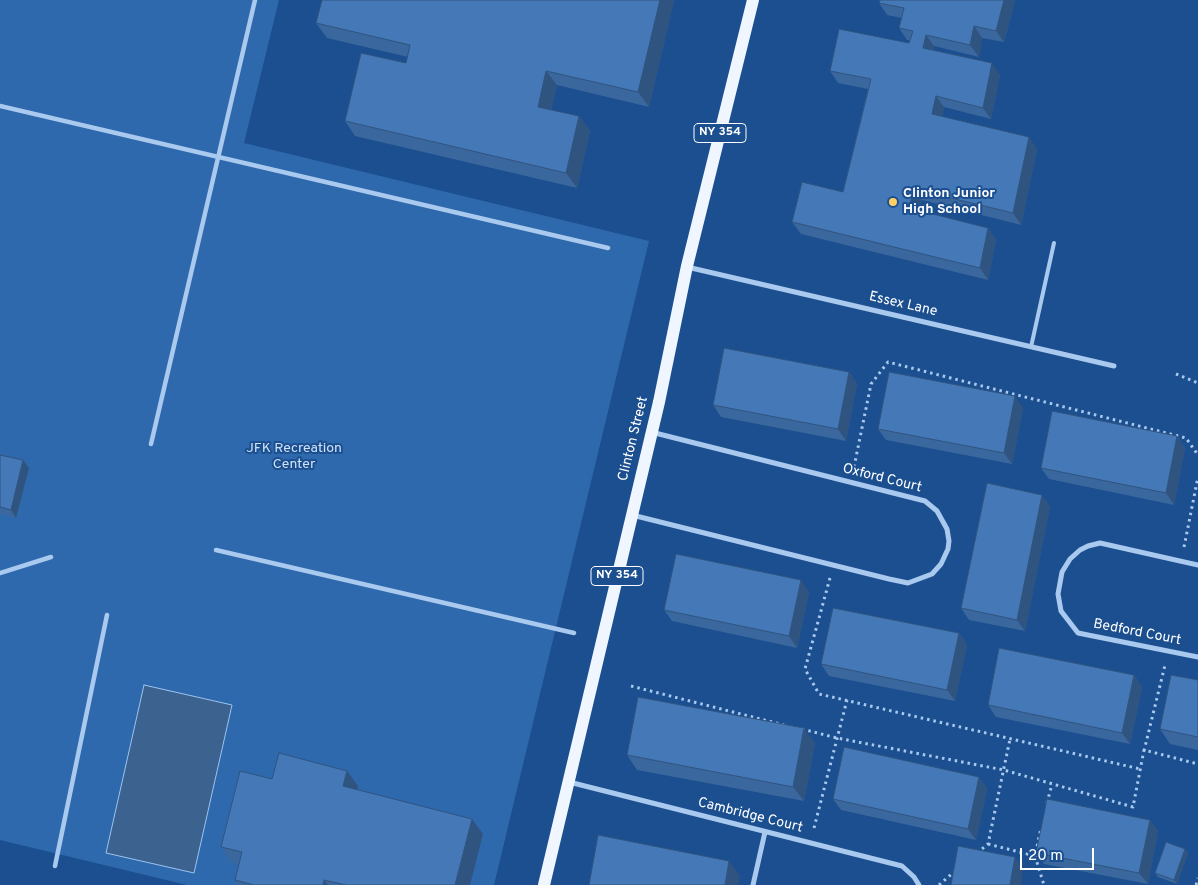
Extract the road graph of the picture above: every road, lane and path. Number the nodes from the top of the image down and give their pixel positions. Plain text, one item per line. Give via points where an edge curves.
1 (255, 0) edge
2 (752, 0) edge
3 (0, 106) edge
4 (218, 156) junction
5 (1054, 243) dead end
6 (608, 248) dead end
7 (687, 266) junction
8 (1031, 347) junction
9 (1114, 366) dead end
10 (1176, 374) dead end
11 (1198, 383) edge
12 (651, 432) junction
13 (151, 444) dead end
14 (1198, 455) edge
15 (1198, 477) edge
16 (851, 483) junction
17 (631, 515) junction
18 (216, 550) dead end
19 (51, 557) dead end
20 (1181, 562) junction
21 (833, 566) junction
22 (1198, 566) edge
23 (0, 573) edge
24 (107, 615) dead end
25 (574, 632) dead end
26 (1169, 651) junction
27 (1198, 657) edge
28 (631, 686) dead end
29 (847, 700) junction
30 (790, 726) edge
31 (799, 728) edge
32 (837, 738) junction
33 (1010, 739) junction
34 (1144, 750) junction
35 (1198, 764) edge
36 (1004, 770) junction
37 (568, 782) junction
38 (1052, 784) junction
39 (1045, 811) edge
40 (1043, 820) edge
41 (766, 832) junction
42 (810, 843) junction
43 (988, 844) junction
44 (974, 856) edge
45 (1035, 856) junction
46 (55, 866) dead end
47 (960, 868) edge
48 (1198, 878) edge
49 (544, 885) edge
50 (753, 885) edge
51 (919, 885) edge
52 (939, 885) edge
53 (1044, 885) edge
54 (1196, 885) edge

1 - 4 street
2 - 7 main road, Clinton Street / NY 354
3 - 4 street
4 - 6 street
4 - 13 street
5 - 8 lane
7 - 8 street, Essex Lane
7 - 12 main road, Clinton Street / NY 354
8 - 9 street, Essex Lane
10 - 11 path
12 - 16 street, Oxford Court
12 - 17 main road, Clinton Street / NY 354
14 - 16 path via 1186,438 888,362 871,384
15 - 20 path
16 - 21 street, Oxford Court via 925,501 937,511 947,529 948,549 942,564 932,574 908,583
17 - 21 street, Oxford Court
17 - 37 main road, Clinton Street / NY 354
18 - 25 street
19 - 23 street
20 - 22 street, Bedford Court
20 - 26 street, Bedford Court via 1100,543 1088,546 1070,559 1062,572 1058,594 1061,611 1078,632
21 - 29 path via 806,669 819,694
24 - 46 street
26 - 27 street, Bedford Court
26 - 34 path
28 - 30 path
29 - 32 path
29 - 33 path
31 - 32 path
32 - 36 path
32 - 42 path
33 - 34 path via 1140,769
33 - 36 path
34 - 35 path
34 - 38 path via 1134,807
36 - 38 path
36 - 43 path
37 - 41 street, Cambridge Court
37 - 49 main road, Clinton Street / NY 354
38 - 39 path
40 - 45 path
41 - 42 street, Cambridge Court
41 - 50 street
42 - 51 street, Cambridge Court via 902,866
43 - 44 path
43 - 45 path
45 - 53 path
47 - 52 path
48 - 54 path

